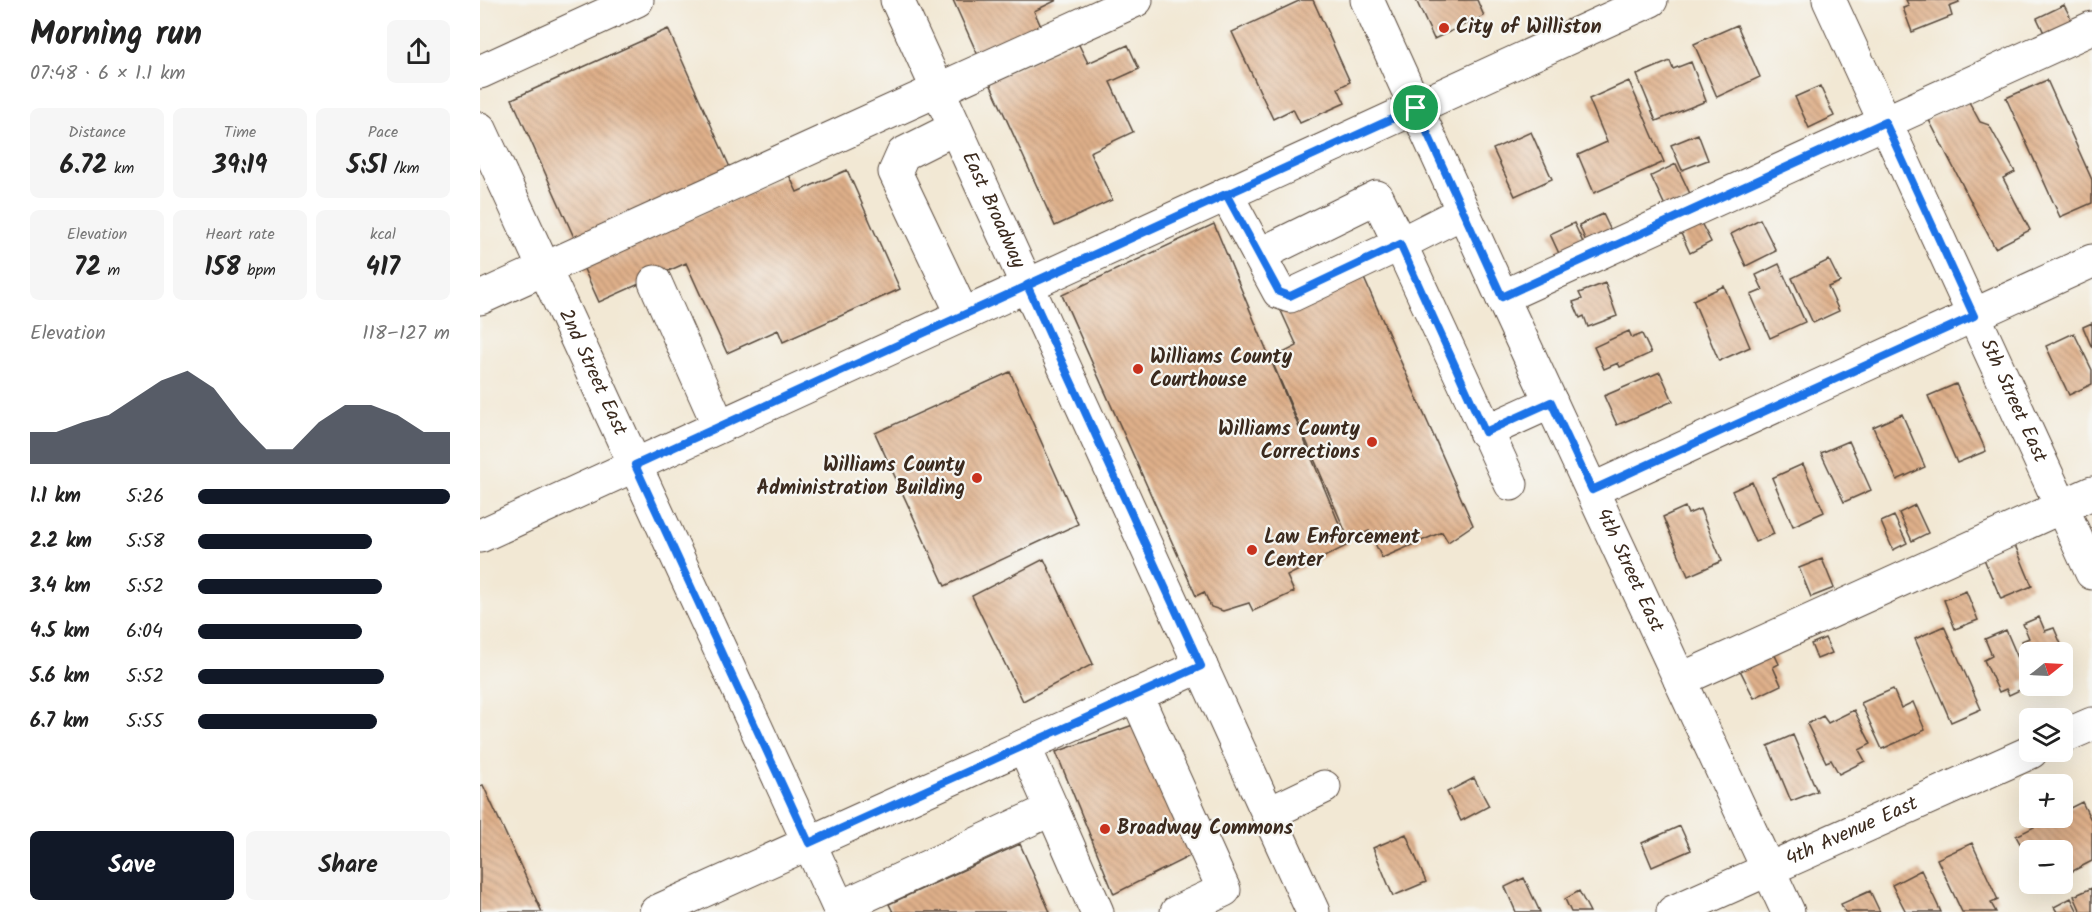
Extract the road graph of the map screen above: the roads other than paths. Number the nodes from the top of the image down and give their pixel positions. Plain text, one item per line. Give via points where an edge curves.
1 (638, 0) edge
2 (897, 0) edge
3 (1136, 0) edge
4 (1367, 0) edge
5 (1651, 0) edge
6 (1829, 0) edge
7 (2092, 28) edge
8 (480, 72) edge
9 (938, 90) junction
10 (1416, 108) junction
11 (1885, 122) junction
12 (955, 128) junction
13 (480, 129) edge
14 (1226, 194) junction
15 (1463, 212) junction
16 (1400, 244) junction
17 (1259, 255) junction
18 (2092, 261) edge
19 (544, 268) junction
20 (656, 282) dead end
21 (1027, 285) junction
22 (1502, 297) junction
23 (480, 298) edge
24 (963, 315) junction
25 (1974, 316) junction
26 (1551, 402) junction
27 (718, 426) junction
28 (1485, 432) junction
29 (635, 465) junction
30 (1511, 484) dead end
31 (1592, 490) junction
32 (2092, 493) edge
33 (2062, 507) junction
34 (480, 536) edge
35 (2092, 573) edge
36 (1201, 666) junction
37 (1680, 680) junction
38 (1136, 695) junction
39 (2092, 724) edge
40 (2073, 732) edge
41 (1024, 746) junction
42 (2019, 757) edge
43 (1324, 787) dead end
44 (1052, 809) junction
45 (1268, 814) junction
46 (809, 843) junction
47 (1768, 870) junction
48 (840, 910) edge
49 (656, 912) edge
50 (1097, 912) edge
51 (1178, 912) edge
52 (1313, 912) edge
53 (1673, 912) edge
54 (1788, 912) edge

1 - 8 street
2 - 9 street, East Broadway
3 - 9 street
4 - 10 street, 4th Street East
5 - 10 street
6 - 11 street, 5th Street East
7 - 11 street
9 - 12 street, East Broadway
9 - 19 street
10 - 14 street
10 - 15 street, 4th Street East
11 - 22 street
11 - 25 street, 5th Street East
12 - 21 street, East Broadway
12 - 24 street via 903,154 895,172
13 - 19 street, 2nd Street East
14 - 17 street
14 - 21 street
15 - 16 street
15 - 22 street, 4th Street East
16 - 17 street via 1290,296 1279,292
16 - 17 street via 1377,197
16 - 28 street
18 - 25 street
19 - 23 street
19 - 29 street, 2nd Street East
20 - 27 street
21 - 24 street
21 - 36 street, East Broadway
22 - 26 street, 4th Street East
24 - 27 street
25 - 31 street
25 - 33 street, 5th Street East
26 - 28 street
26 - 31 street, 4th Street East
27 - 29 street
28 - 30 street
29 - 34 street
29 - 46 street, 2nd Street East
31 - 37 street, 4th Street East
32 - 33 street
33 - 35 street, 5th Street East
33 - 37 street
36 - 38 street
36 - 45 street, East Broadway
37 - 47 street, 4th Street East
38 - 41 street
38 - 51 street via 1224,891
39 - 40 street
41 - 44 street
41 - 46 street
42 - 47 street, 4th Avenue East
43 - 45 street
44 - 48 street
44 - 50 street
45 - 52 street, East Broadway
46 - 48 street, 2nd Street East
46 - 49 street
47 - 53 street, 4th Avenue East
47 - 54 street, 4th Street East

